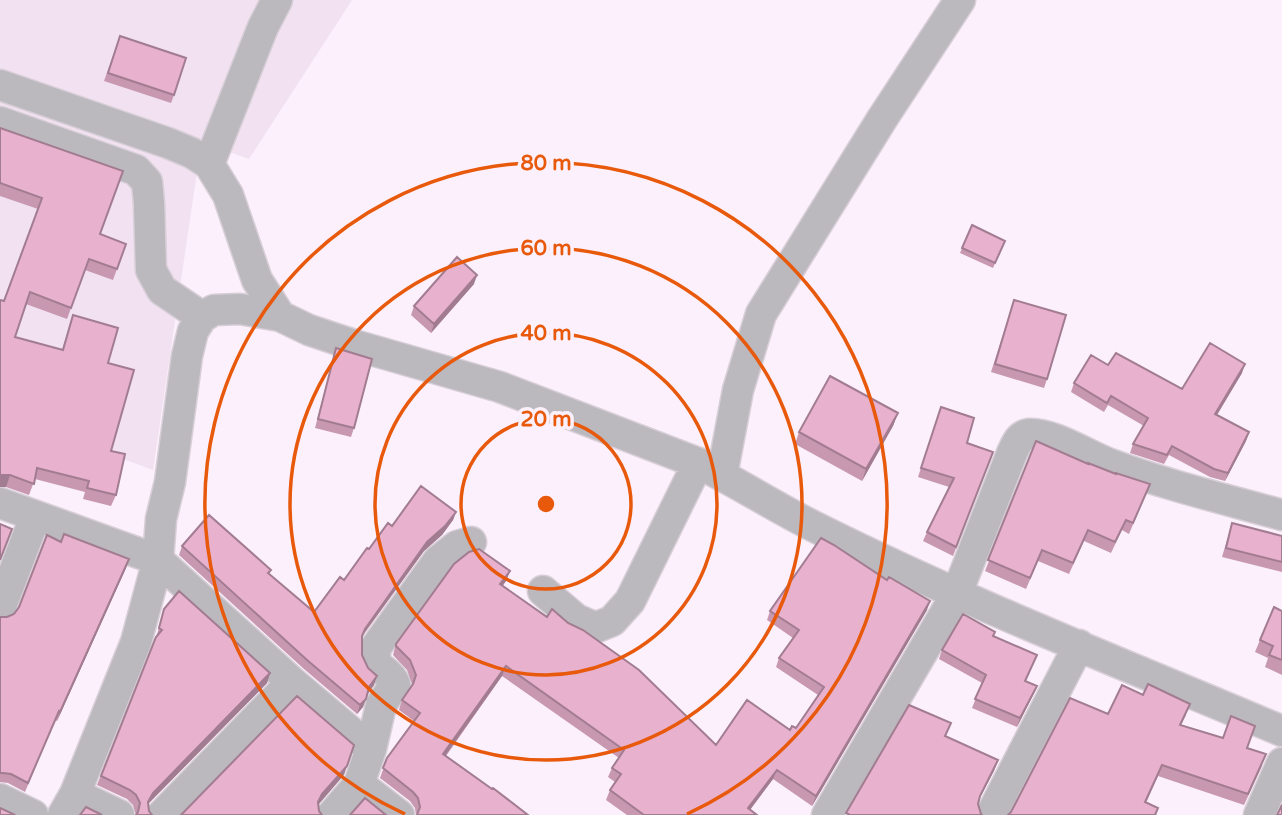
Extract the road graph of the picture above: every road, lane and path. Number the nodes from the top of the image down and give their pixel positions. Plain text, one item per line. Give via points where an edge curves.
1 (277, 0) edge
2 (960, 0) edge
3 (0, 85) edge
4 (0, 121) edge
5 (209, 164) junction
6 (280, 316) junction
7 (202, 317) junction
8 (710, 469) junction
9 (0, 503) edge
10 (1282, 515) edge
11 (35, 517) junction
12 (471, 542) dead end
13 (158, 560) junction
14 (543, 591) dead end
15 (957, 593) junction
16 (0, 609) edge
17 (1079, 645) junction
18 (292, 682) junction
19 (1282, 731) edge
20 (372, 750) junction
21 (1282, 763) edge
22 (359, 784) junction
23 (0, 799) edge
24 (69, 805) edge
25 (33, 815) edge
26 (119, 815) edge
27 (162, 815) edge
28 (332, 815) edge
29 (399, 815) edge
30 (827, 815) edge
31 (991, 815) edge
32 (1259, 815) edge

1 - 5 street
2 - 8 street via 761,314
3 - 5 street via 168,143
4 - 7 street via 136,170 147,182 151,270 162,289
5 - 6 street via 228,195 257,280
6 - 7 street via 240,309 214,310
6 - 8 street via 354,345 500,387
7 - 13 street via 187,356
8 - 14 street via 631,600 612,621 597,627 587,624
8 - 15 street via 814,526
9 - 11 street
10 - 15 street via 1109,463 1046,436 1025,435 1012,453
11 - 13 street
11 - 16 street
12 - 20 street via 457,546 438,561 376,647 376,664 395,684 381,705
13 - 18 street
13 - 24 street via 136,642
15 - 17 street
15 - 30 street
17 - 19 street
17 - 31 street
18 - 20 street
18 - 27 street
20 - 22 street
21 - 32 street
22 - 28 street
22 - 29 street
23 - 25 street
24 - 26 street

